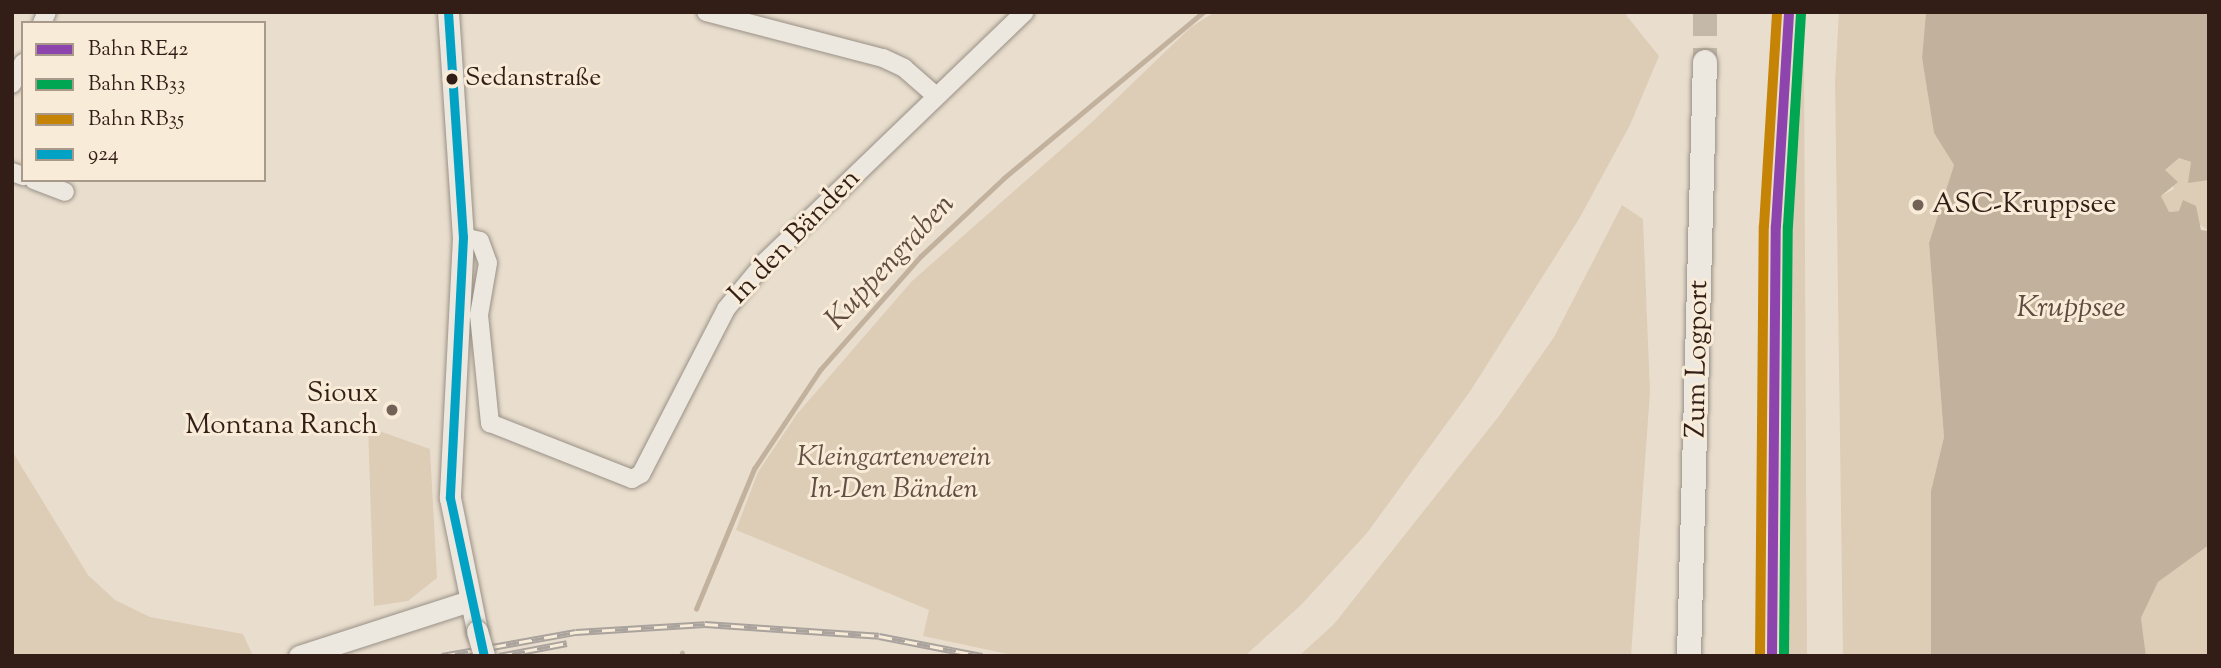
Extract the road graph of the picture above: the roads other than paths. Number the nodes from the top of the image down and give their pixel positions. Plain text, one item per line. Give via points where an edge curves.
1 (447, 12) edge
2 (706, 12) edge
3 (1015, 16) edge
4 (1705, 62) tunnel mouth
5 (21, 66) edge
6 (12, 84) edge
7 (936, 96) junction
8 (39, 182) edge
9 (65, 192) dead end
10 (463, 237) junction
11 (469, 601) junction
12 (299, 656) edge
13 (484, 656) edge
14 (1689, 656) edge

1 - 10 street
2 - 7 street via 883,58 904,68
3 - 7 street, In den Bänden
4 - 14 main road, Zum Logport
5 - 6 street
7 - 10 street, In den Bänden via 765,261 726,309 641,474 632,480 491,423 479,315 488,263 480,241
8 - 9 street
10 - 11 street via 450,498
11 - 12 street
11 - 13 street, bridge

